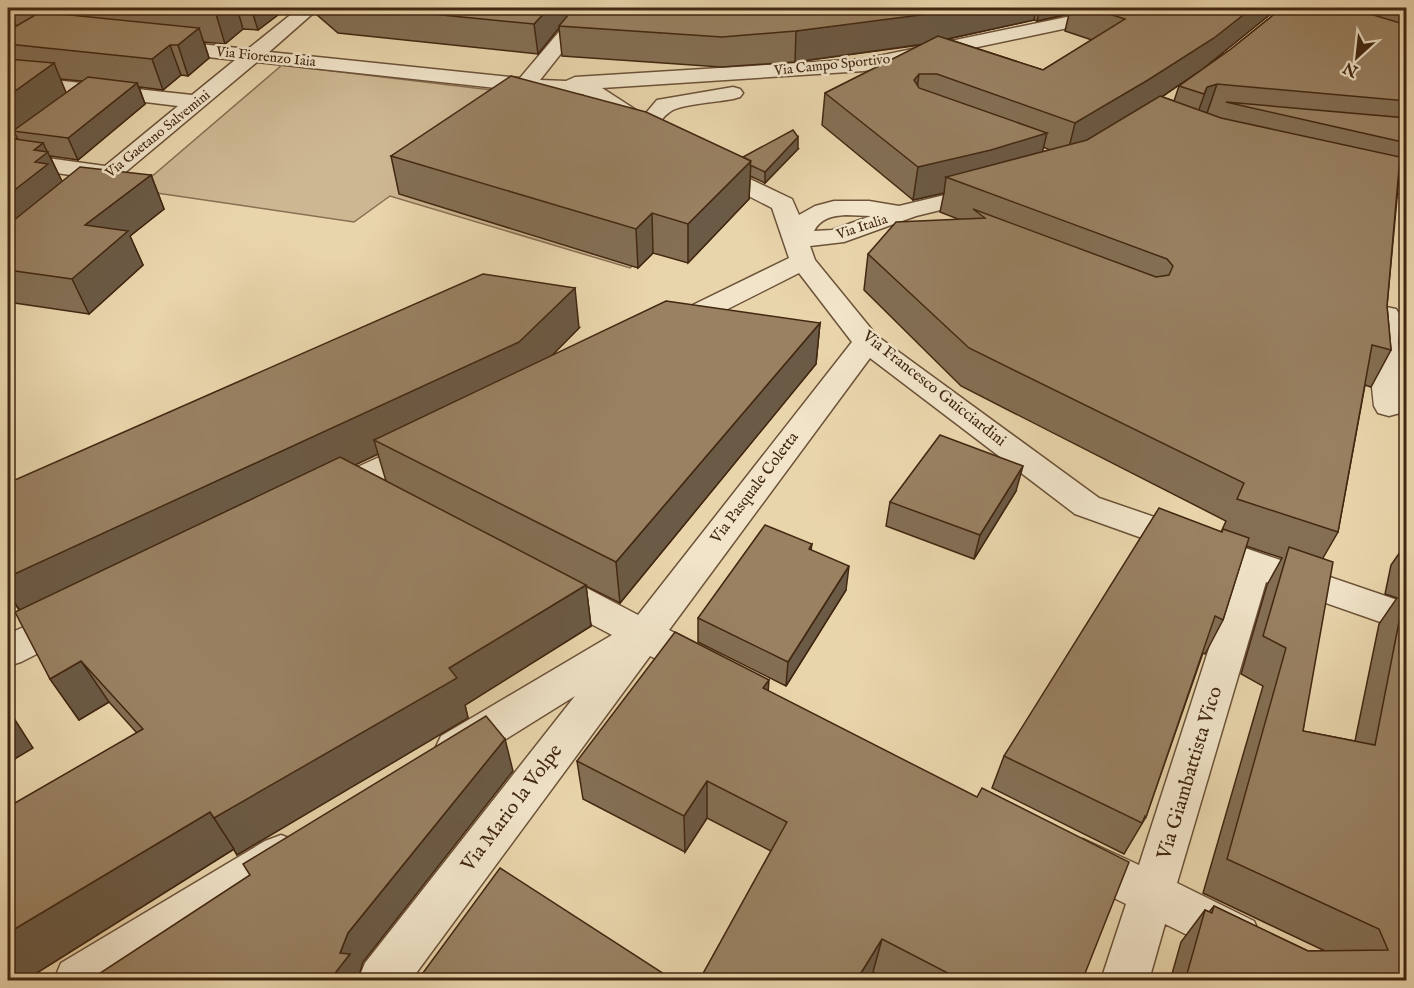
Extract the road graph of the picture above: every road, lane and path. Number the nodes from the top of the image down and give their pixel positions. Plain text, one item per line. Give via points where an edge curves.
1 (310, 8) edge
2 (588, 8) edge
3 (1134, 8) edge
4 (138, 44) edge
5 (253, 56) junction
6 (864, 65) junction
7 (8, 81) edge
8 (525, 85) junction
9 (92, 89) junction
10 (196, 102) junction
11 (8, 151) edge
12 (689, 157) edge
13 (8, 160) edge
14 (1330, 171) edge
15 (110, 173) junction
16 (1004, 187) edge
17 (1400, 195) edge
18 (908, 211) junction
19 (951, 228) edge
20 (799, 250) junction
21 (8, 258) edge
22 (1387, 290) edge
23 (642, 340) edge
24 (867, 342) junction
25 (1389, 406) dead end
26 (449, 435) edge
27 (353, 482) junction
28 (394, 504) edge
29 (301, 508) edge
30 (1253, 565) junction
31 (519, 569) edge
32 (102, 605) edge
33 (1407, 617) edge
34 (643, 635) junction
35 (8, 651) edge
36 (739, 684) edge
37 (421, 771) edge
38 (310, 838) edge
39 (1047, 842) edge
40 (1153, 896) junction
41 (1267, 951) edge
42 (78, 981) edge
43 (382, 981) edge
44 (1125, 981) edge

1 - 5 street, Via Gaetano Salvemini
2 - 8 street
3 - 6 street, Via Campo Sportivo
4 - 5 street, Via Fiorenzo Iaia
5 - 8 street, Via Fiorenzo Iaia
5 - 10 street, Via Gaetano Salvemini
6 - 8 street, Via Campo Sportivo
6 - 8 street via 824,77 665,105 648,139 572,101
7 - 9 street
9 - 10 street
9 - 11 street
10 - 15 street, Via Gaetano Salvemini
12 - 20 street, Via Francesco Guicciardini via 783,204
13 - 15 street
14 - 17 street
15 - 21 street, Via Gaetano Salvemini
16 - 18 street, Via Italia
18 - 19 street
18 - 20 street, Via Italia
20 - 23 street
20 - 24 street, Via Francesco Guicciardini
22 - 25 street via 1384,343
24 - 30 street, Via Francesco Guicciardini via 1087,506
24 - 34 street, Via Pasquale Coletta
26 - 27 street
27 - 28 street
27 - 29 street
30 - 33 street, Via Francesco Guicciardini
30 - 40 street, Via Giambattista Vico
31 - 34 street
32 - 35 street
34 - 36 street
34 - 37 street
34 - 43 street, Via Mario la Volpe
38 - 42 street
39 - 40 street
40 - 41 street
40 - 44 street, Via Giambattista Vico

